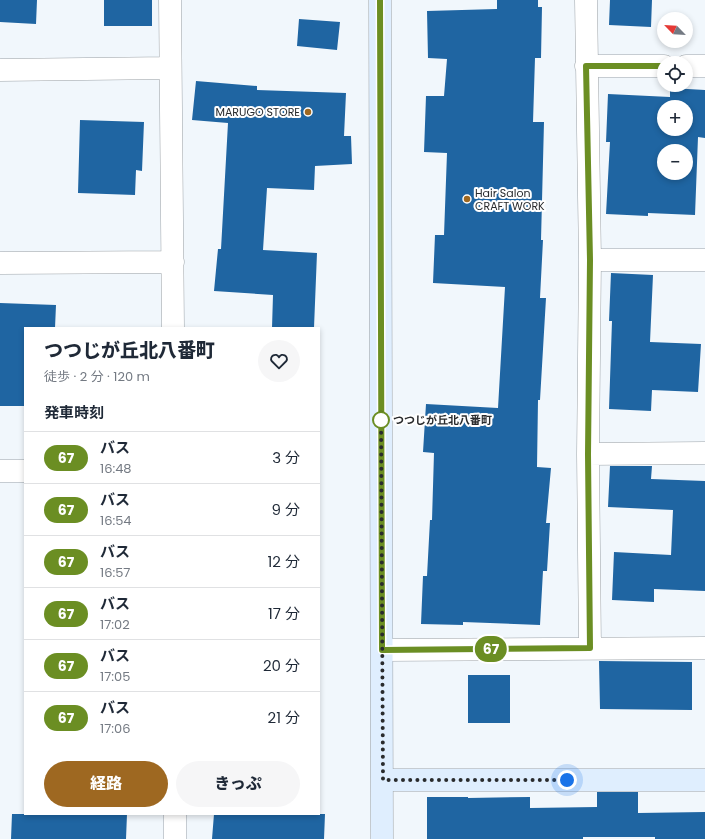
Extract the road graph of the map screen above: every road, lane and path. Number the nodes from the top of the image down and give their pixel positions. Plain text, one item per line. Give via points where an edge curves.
1 (170, 0) edge
2 (380, 0) edge
3 (586, 0) edge
4 (586, 66) junction
5 (657, 66) edge
6 (693, 66) edge
7 (705, 66) edge
8 (170, 68) junction
9 (0, 70) edge
10 (590, 260) junction
11 (705, 260) edge
12 (173, 262) junction
13 (0, 263) edge
14 (173, 327) edge
15 (705, 453) edge
16 (588, 454) junction
17 (24, 471) edge
18 (0, 472) edge
19 (590, 648) junction
20 (705, 648) edge
21 (382, 650) junction
22 (383, 780) junction
23 (705, 780) edge
24 (175, 815) edge
25 (175, 839) edge
26 (382, 839) edge

1 - 8 street
2 - 21 street
3 - 4 street
4 - 5 street
4 - 10 street
6 - 7 street
8 - 9 street
8 - 12 street
10 - 11 street
10 - 16 street
12 - 13 street
12 - 14 street
15 - 16 street
16 - 19 street
17 - 18 street
19 - 20 street
19 - 21 street
21 - 22 street
22 - 23 street
22 - 26 street
24 - 25 street

